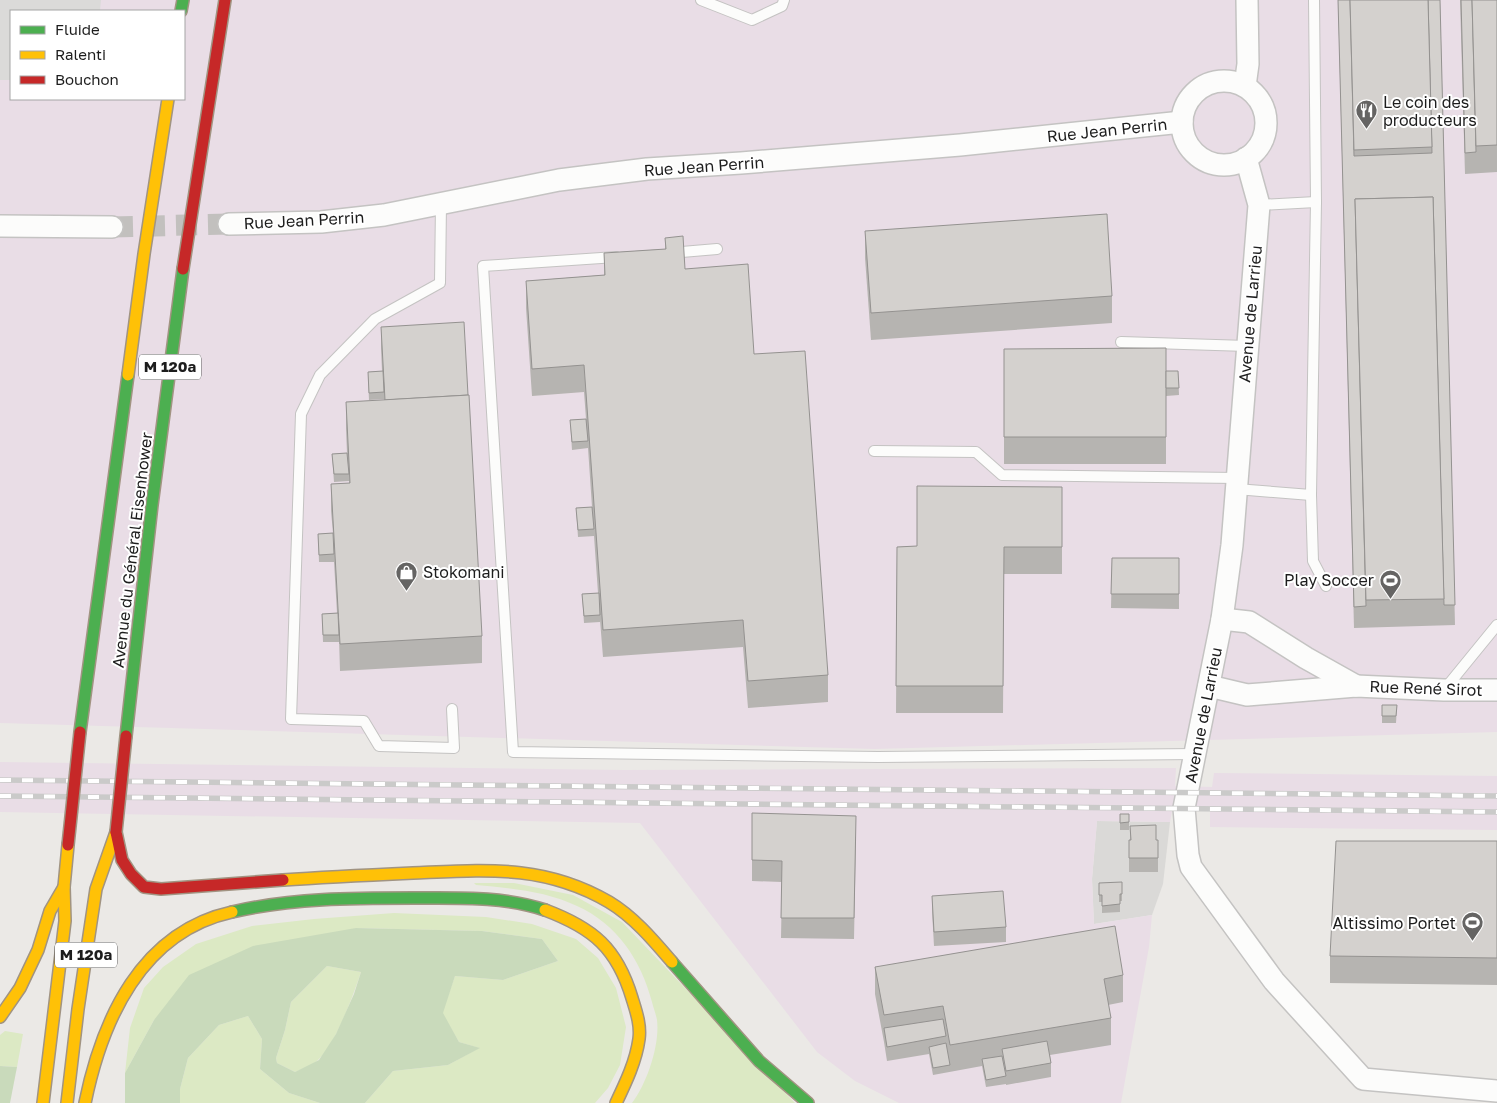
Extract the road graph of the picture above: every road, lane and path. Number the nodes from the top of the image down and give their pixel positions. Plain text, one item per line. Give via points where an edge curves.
1 (225, 0) edge
2 (701, 0) edge
3 (784, 0) edge
4 (1247, 0) edge
5 (1314, 0) edge
6 (1245, 86) junction
7 (168, 100) edge
8 (1182, 122) junction
9 (1246, 158) junction
10 (1316, 202) junction
11 (440, 204) junction
12 (1259, 205) junction
13 (229, 224) tunnel mouth
14 (0, 226) edge
15 (112, 227) tunnel mouth
16 (717, 249) dead end
17 (659, 254) edge
18 (629, 256) edge
19 (1122, 342) dead end
20 (1247, 346) junction
21 (874, 451) dead end
22 (1237, 484) junction
23 (1311, 495) junction
24 (1326, 586) dead end
25 (1222, 619) junction
26 (1497, 625) edge
27 (1209, 686) junction
28 (1356, 686) junction
29 (1444, 690) junction
30 (1497, 690) edge
31 (452, 709) dead end
32 (1195, 754) junction
33 (116, 832) junction
34 (64, 887) junction
35 (0, 1016) edge
36 (1497, 1091) edge
37 (43, 1103) edge
38 (67, 1103) edge
39 (85, 1103) edge
40 (616, 1103) edge
41 (808, 1103) edge

1 - 33 main road, Avenue du Général Eisenhower / M 120a, bridge via 185,255 152,505
2 - 3 lane via 752,20 782,6
4 - 6 street
5 - 10 lane
6 - 8 street via 1228,81 1211,82 1195,91 1185,105
6 - 9 street via 1262,104 1266,122 1262,140
7 - 34 main road, Avenue du Général Eisenhower / M 120a, bridge via 80,732
8 - 9 street via 1184,137 1203,159 1217,164 1232,164
8 - 11 street, Rue Jean Perrin via 950,146 647,170 559,180
9 - 12 street, Avenue de Larrieu
10 - 12 lane
10 - 23 lane
11 - 13 street, Rue Jean Perrin via 384,215 321,222
11 - 31 lane via 440,283 375,319 320,375 301,414 290,719 364,721 380,746 454,748
12 - 20 street, Avenue de Larrieu
14 - 15 street
16 - 17 lane
18 - 32 lane via 482,266 513,752 878,757
19 - 20 lane
20 - 22 street, Avenue de Larrieu
21 - 22 lane via 976,452 1002,475
22 - 23 lane
22 - 25 street, Avenue de Larrieu
23 - 24 lane via 1313,561
25 - 27 street, Avenue de Larrieu
25 - 28 street, Rue René Sirot via 1249,622
26 - 29 lane
27 - 28 street, Rue René Sirot via 1246,695
27 - 32 street, Avenue de Larrieu
28 - 29 street, Rue René Sirot
29 - 30 street, Rue René Sirot
32 - 36 street, Avenue de Larrieu via 1184,808 1191,867 1274,981 1363,1079
33 - 38 main road, Avenue du Général Eisenhower / M 120a via 96,889
33 - 41 main road via 122,860 144,887 161,889 471,871 522,872 581,888 610,903 634,922 759,1061
34 - 35 main road via 50,911 38,950 20,988
34 - 37 main road, Avenue du Général Eisenhower / M 120a via 65,921
39 - 40 main road via 106,1030 119,1001 139,970 165,944 188,928 208,918 243,909 313,900 426,897 520,902 584,928 608,948 624,974 635,1006 639,1035 634,1062

